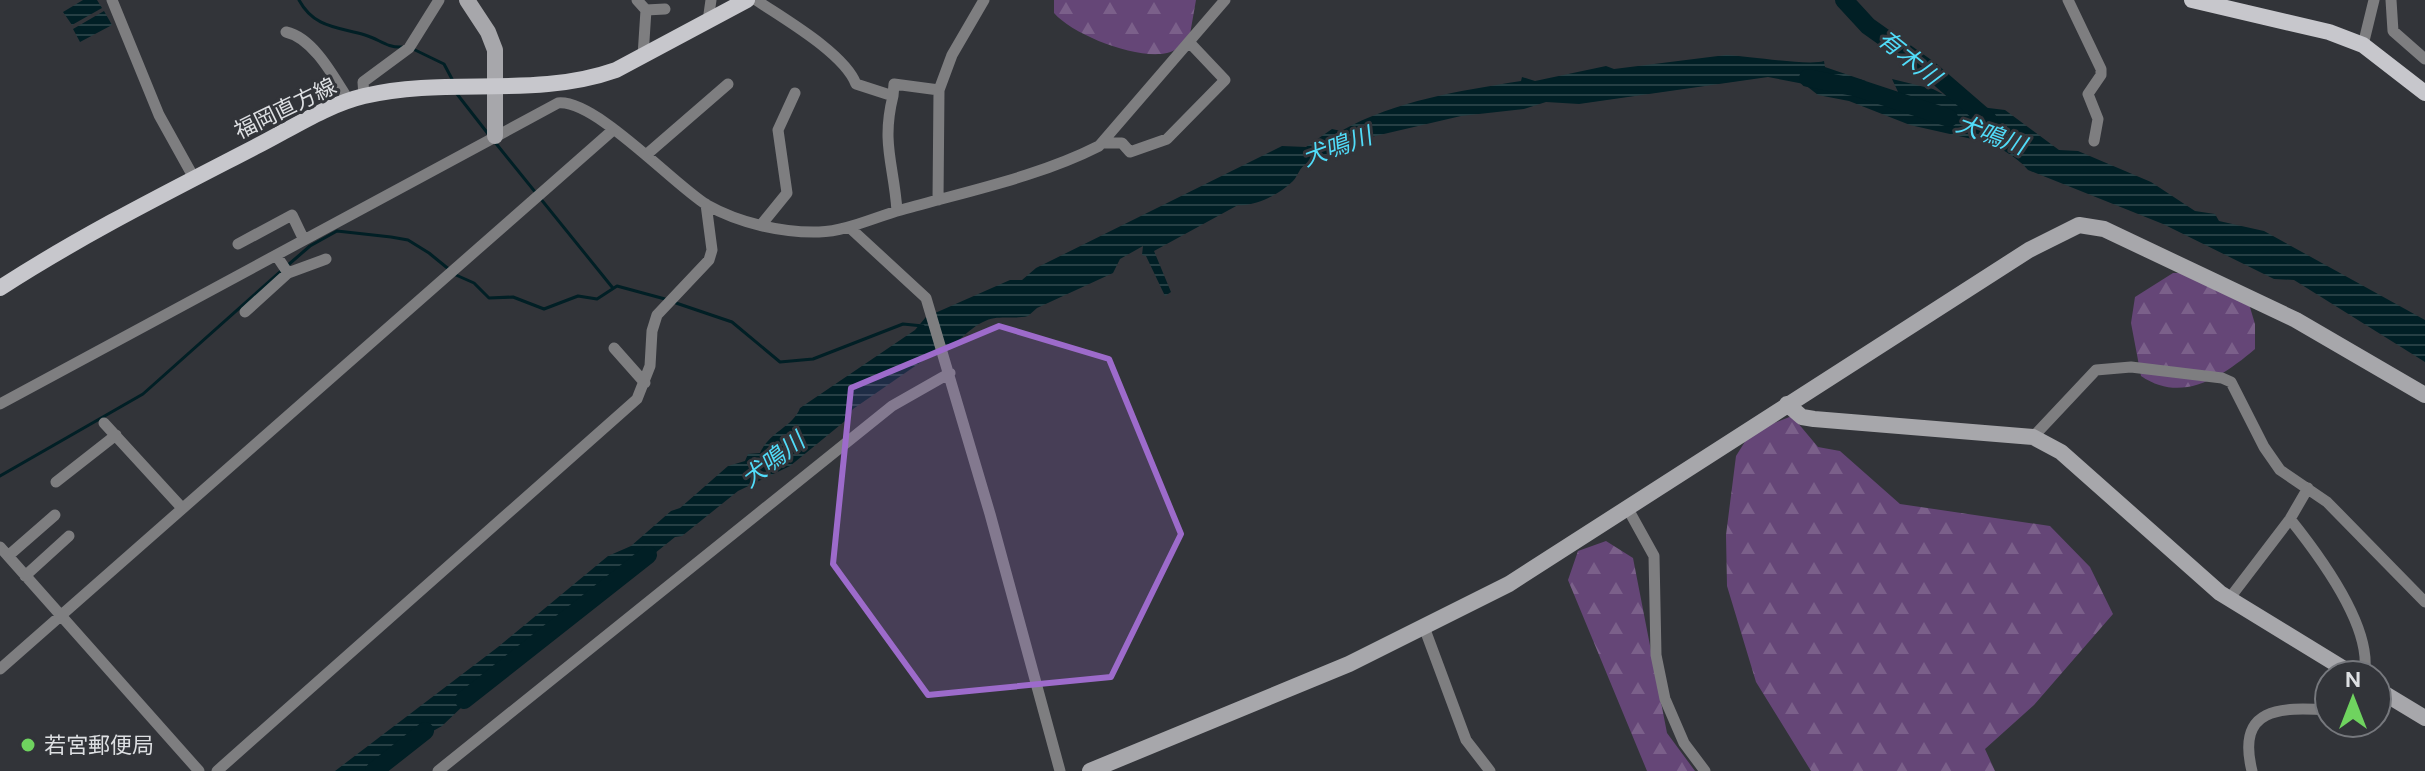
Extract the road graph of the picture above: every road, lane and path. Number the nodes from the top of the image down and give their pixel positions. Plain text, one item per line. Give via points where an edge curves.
1 (112, 0) edge
2 (439, 0) edge
3 (637, 0) edge
4 (711, 0) edge
5 (747, 0) edge
6 (756, 0) edge
7 (984, 0) edge
8 (1225, 0) edge
9 (2068, 0) edge
10 (2192, 0) edge
11 (2374, 0) edge
12 (2391, 0) edge
13 (463, 1) edge
14 (665, 9) dead end
15 (646, 10) junction
16 (708, 21) junction
17 (286, 32) dead end
18 (1189, 42) junction
19 (2363, 45) junction
20 (643, 56) junction
21 (2425, 59) edge
22 (728, 84) dead end
23 (496, 87) junction
24 (939, 90) junction
25 (795, 93) dead end
26 (2425, 93) edge
27 (893, 96) junction
28 (357, 98) junction
29 (613, 130) junction
30 (495, 136) junction
31 (2094, 141) dead end
32 (1102, 143) junction
33 (646, 155) junction
34 (194, 178) junction
35 (938, 200) junction
36 (706, 204) junction
37 (897, 211) junction
38 (761, 225) junction
39 (849, 227) junction
40 (304, 240) junction
41 (238, 244) dead end
42 (276, 255) junction
43 (326, 259) dead end
44 (288, 273) junction
45 (0, 288) edge
46 (245, 312) dead end
47 (614, 348) dead end
48 (950, 373) junction
49 (645, 383) junction
50 (2425, 395) edge
51 (0, 404) edge
52 (1787, 404) junction
53 (104, 423) dead end
54 (116, 435) junction
55 (2033, 437) junction
56 (56, 482) dead end
57 (2308, 488) junction
58 (182, 508) junction
59 (1628, 509) junction
60 (55, 515) dead end
61 (2290, 519) junction
62 (69, 536) dead end
63 (4, 552) edge
64 (25, 576) junction
65 (2229, 599) junction
66 (2425, 602) edge
67 (60, 616) junction
68 (1424, 627) junction
69 (2328, 659) edge
70 (2367, 659) edge
71 (0, 669) edge
72 (2393, 701) edge
73 (2313, 709) edge
74 (2425, 718) edge
75 (199, 771) edge
76 (217, 771) edge
77 (438, 771) edge
78 (1060, 771) edge
79 (1090, 771) edge
80 (1490, 771) edge
81 (1705, 771) edge
82 (2252, 771) edge

1 - 34 street via 159,115
2 - 28 street via 409,48 363,82
3 - 15 street
4 - 16 street
5 - 16 main road, 福岡直方線
6 - 27 street via 802,31 851,73 856,84
7 - 24 street via 952,55
8 - 18 street
9 - 31 street via 2101,69 2088,94 2098,119
10 - 19 main road
11 - 19 street
12 - 21 street via 2393,31
13 - 23 street via 495,50
14 - 15 street
15 - 20 street
16 - 20 main road, 福岡直方線
17 - 28 street via 298,37
18 - 32 street
18 - 32 street via 1225,80 1167,139 1130,152 1122,143
19 - 26 main road
20 - 23 main road, 福岡直方線 via 616,70 559,85
22 - 33 street
23 - 28 main road, 福岡直方線 via 419,89
23 - 30 street
24 - 27 street via 894,84
24 - 35 street
25 - 38 street via 778,130 787,193
27 - 37 street via 886,136
28 - 34 main road, 福岡直方線
29 - 30 street via 569,102
29 - 33 street
29 - 58 street
30 - 40 street
32 - 35 street via 1075,158
33 - 36 street
34 - 45 main road, 福岡直方線 via 83,235
35 - 37 street
36 - 38 street
36 - 49 street via 709,260 657,315
37 - 39 street
38 - 39 street via 819,232
39 - 48 street via 926,298
40 - 41 street via 292,215
40 - 42 street
42 - 44 street
42 - 51 street
43 - 44 street
44 - 46 street
47 - 49 street
48 - 77 street via 892,406
48 - 78 street
49 - 76 street via 637,399
50 - 52 street via 2296,320 2104,229 2079,225 2029,250
52 - 55 street via 1802,417 1814,419
52 - 59 street
53 - 54 street
54 - 56 street
54 - 58 street
55 - 57 street via 2096,370 2131,367 2222,378 2231,382 2280,470
55 - 65 street via 2061,452
57 - 61 street
57 - 66 street via 2368,540
58 - 67 street
59 - 68 street via 1509,584
59 - 81 street via 1654,556 1656,655 1665,699 1684,743
60 - 63 street
61 - 65 street
61 - 70 street via 2341,593
62 - 64 street
63 - 64 street
64 - 67 street
65 - 69 street
67 - 71 street
67 - 75 street
68 - 79 street via 1287,691
68 - 80 street via 1466,740
72 - 74 street
73 - 82 street via 2279,708 2264,716 2248,734

